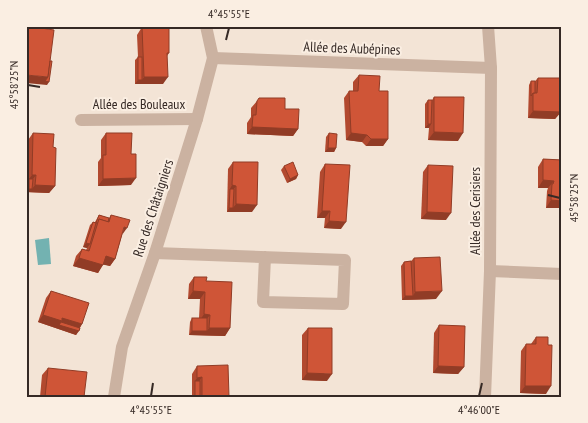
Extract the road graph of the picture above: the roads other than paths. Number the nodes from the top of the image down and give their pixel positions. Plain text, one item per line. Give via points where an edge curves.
1 (206, 26) edge
2 (488, 26) edge
3 (213, 58) junction
4 (491, 68) junction
5 (197, 119) junction
6 (81, 120) dead end
7 (155, 253) junction
8 (265, 257) junction
9 (490, 271) junction
10 (562, 274) edge
11 (114, 397) edge
12 (485, 397) edge

1 - 3 street, Rue des Châtaigniers
2 - 4 street, Allée des Cerisiers
3 - 4 street, Allée des Aubépines
3 - 5 street, Rue des Châtaigniers
4 - 9 street, Allée des Cerisiers
5 - 6 street, Allée des Bouleaux
5 - 7 street, Rue des Châtaigniers
7 - 8 street
7 - 11 street, Rue des Châtaigniers via 122,347
8 - 8 street via 345,260 344,304 263,302
9 - 10 street
9 - 12 street, Allée des Cerisiers

